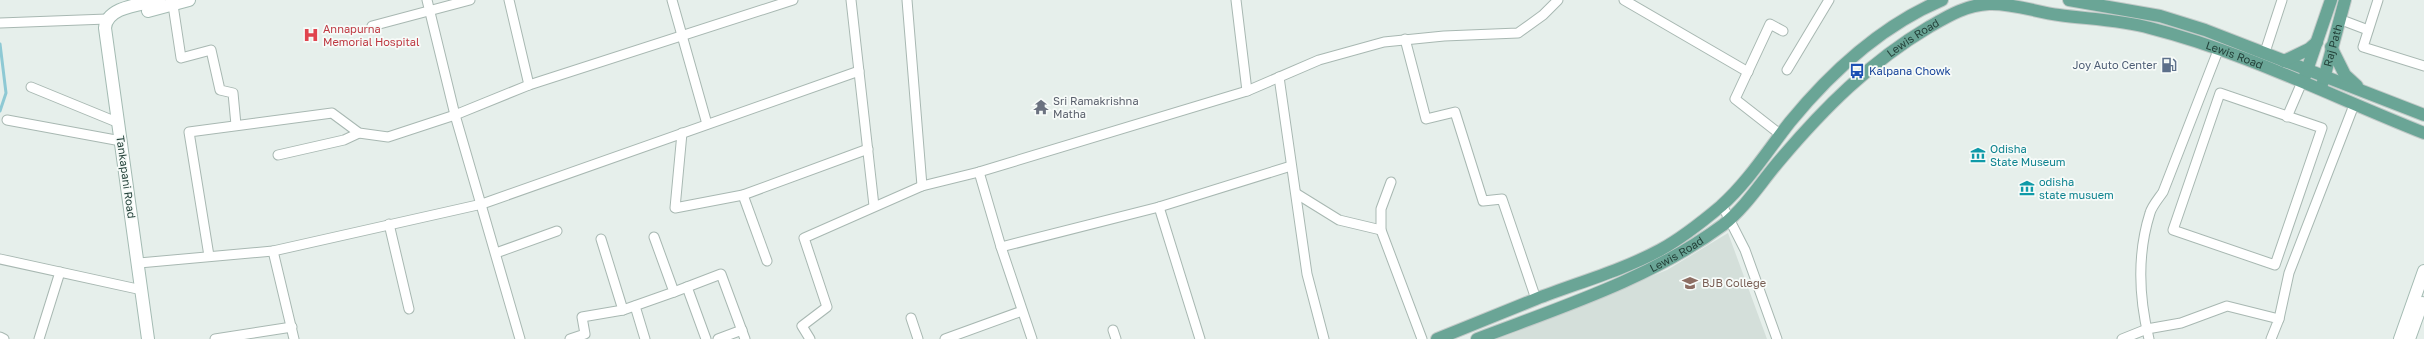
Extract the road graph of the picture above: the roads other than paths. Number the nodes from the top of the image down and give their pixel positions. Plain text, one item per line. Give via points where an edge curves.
1 (159, 0) edge
2 (189, 0) edge
3 (427, 0) edge
4 (470, 0) edge
5 (509, 0) edge
6 (672, 0) edge
7 (793, 0) edge
8 (851, 0) edge
9 (907, 0) edge
10 (1236, 0) edge
11 (1558, 0) edge
12 (1624, 0) edge
13 (1830, 0) edge
14 (1942, 0) edge
15 (2069, 0) edge
16 (2282, 0) edge
17 (2331, 0) edge
18 (2345, 0) edge
19 (2378, 0) edge
20 (1967, 4) edge
21 (173, 5) junction
22 (430, 12) junction
23 (108, 18) junction
24 (2339, 19) junction
25 (0, 23) edge
26 (372, 26) dead end
27 (2368, 30) junction
28 (1783, 31) dead end
29 (682, 36) junction
30 (1405, 39) junction
31 (2318, 41) junction
32 (2331, 47) junction
33 (2219, 48) junction
34 (2265, 52) junction
35 (2284, 61) junction
36 (2424, 66) edge
37 (2308, 69) junction
38 (1788, 70) dead end
39 (859, 71) junction
40 (1748, 72) junction
41 (2326, 76) junction
42 (1279, 77) junction
43 (2302, 82) junction
44 (529, 85) junction
45 (31, 87) dead end
46 (2318, 90) junction
47 (2361, 90) junction
48 (1247, 91) junction
49 (2354, 104) junction
50 (455, 115) junction
51 (2424, 115) edge
52 (2287, 117) junction
53 (6, 120) dead end
54 (119, 123) junction
55 (707, 124) junction
56 (236, 125) junction
57 (359, 133) junction
58 (682, 133) junction
59 (2424, 133) edge
60 (1780, 135) junction
61 (121, 141) junction
62 (868, 149) junction
63 (278, 155) dead end
64 (1292, 166) junction
65 (979, 172) junction
66 (1391, 182) dead end
67 (922, 186) junction
68 (1296, 194) junction
69 (743, 195) junction
70 (482, 204) junction
71 (1722, 205) junction
72 (874, 206) junction
73 (1159, 207) junction
74 (1730, 219) junction
75 (389, 224) junction
76 (1381, 230) junction
77 (557, 231) dead end
78 (654, 237) dead end
79 (600, 239) dead end
80 (1001, 247) junction
81 (274, 250) junction
82 (496, 253) junction
83 (209, 256) junction
84 (0, 259) edge
85 (767, 261) dead end
86 (139, 263) junction
87 (2424, 271) edge
88 (60, 272) junction
89 (687, 287) junction
90 (142, 290) junction
91 (674, 292) junction
92 (2424, 296) edge
93 (1536, 299) junction
94 (635, 306) junction
95 (409, 308) dead end
96 (623, 310) junction
97 (1022, 311) junction
98 (911, 318) dead end
99 (2278, 319) junction
100 (292, 327) junction
101 (2147, 329) junction
102 (1113, 330) dead end
103 (743, 335) edge
104 (585, 336) edge
105 (0, 337) edge
106 (809, 338) edge
107 (4, 339) edge
108 (39, 339) edge
109 (148, 339) edge
110 (215, 339) edge
111 (294, 339) edge
112 (520, 339) edge
113 (570, 339) edge
114 (645, 339) edge
115 (706, 339) edge
116 (718, 339) edge
117 (918, 339) edge
118 (945, 339) edge
119 (1032, 339) edge
120 (1116, 339) edge
121 (1200, 339) edge
122 (1324, 339) edge
123 (1422, 339) edge
124 (1438, 339) edge
125 (1477, 339) edge
126 (1777, 339) edge
127 (2122, 339) edge
128 (2149, 339) edge
129 (2271, 339) edge
130 (2400, 339) edge
131 (2409, 339) edge

1 - 23 main road via 115,11
2 - 21 main road
3 - 22 street
4 - 22 street
5 - 44 street
6 - 29 street
7 - 29 street
8 - 39 street
9 - 67 street
10 - 48 street
11 - 30 street via 1543,15 1518,33
12 - 40 street
13 - 38 street
14 - 60 main road, Lewis Road via 1908,16 1873,41 1832,78
15 - 34 main road, Lewis Road via 2160,16
16 - 34 street
17 - 31 main road, Raj Path
18 - 24 main road, Raj Path
19 - 27 street
20 - 33 main road, Lewis Road via 1990,4 2147,27
20 - 74 main road, Lewis Road via 1899,45 1855,80 1823,110
21 - 23 main road
21 - 56 street via 181,58 211,50 220,90 233,93
22 - 26 street
22 - 50 street
23 - 25 street
23 - 54 main road, Tankapani Road via 105,28
24 - 27 street
24 - 32 main road, Raj Path
27 - 36 street via 2363,47
28 - 40 street via 1770,24
29 - 44 street
29 - 55 street
30 - 42 street via 1384,42 1319,60
30 - 93 street via 1426,119 1455,112 1484,201 1502,199
31 - 35 main road via 2309,49
31 - 37 main road, Raj Path
32 - 41 main road, Raj Path
32 - 47 main road via 2345,75
33 - 43 main road, Lewis Road
33 - 101 street via 2163,192 2150,212 2142,247 2141,280 2143,314
34 - 35 main road, Lewis Road
35 - 37 main road, Lewis Road
37 - 41 main road, Lewis Road
37 - 43 main road, Raj Path
39 - 55 street
39 - 62 street
40 - 60 street via 1736,99
41 - 46 main road, Raj Path
41 - 47 main road, Lewis Road
42 - 48 street
42 - 64 street
43 - 46 main road, Lewis Road
43 - 52 street
44 - 50 street
45 - 54 street
46 - 49 main road, Lewis Road
47 - 51 main road, Lewis Road
48 - 65 street
49 - 59 main road, Lewis Road
49 - 99 street via 2289,273
50 - 57 street via 388,137
50 - 70 street
52 - 52 street via 2220,93 2172,230 2275,265 2322,128
53 - 61 street
54 - 61 main road, Tankapani Road
55 - 58 street
56 - 57 street via 332,113
56 - 83 street via 189,132
57 - 63 street via 344,140
58 - 69 street via 675,208
58 - 70 street
60 - 71 main road, Lewis Road
61 - 86 main road, Tankapani Road
62 - 69 street
62 - 72 street
64 - 68 street
64 - 73 street
65 - 67 street
65 - 80 street
66 - 76 street via 1382,209
67 - 72 street
68 - 76 street via 1339,220
68 - 122 street via 1307,274
69 - 85 street
70 - 75 street
70 - 82 street
71 - 74 street
71 - 93 main road, Lewis Road via 1660,250 1619,269
72 - 106 street via 804,238 827,307 802,326
73 - 80 street
73 - 121 street
74 - 125 main road, Lewis Road via 1696,244 1659,266 1627,281
74 - 126 street via 1745,250
75 - 81 street
75 - 95 street
76 - 123 street
77 - 82 street
78 - 91 street
79 - 96 street
80 - 97 street
81 - 83 street
81 - 100 street
82 - 112 street
83 - 86 street
84 - 88 street
86 - 90 main road, Tankapani Road
87 - 130 main road
88 - 90 street
88 - 108 street
89 - 91 street
89 - 103 street via 721,274
89 - 115 street
90 - 109 main road, Tankapani Road
91 - 94 street
92 - 131 main road
93 - 124 main road, Lewis Road
94 - 96 street
94 - 114 street
96 - 104 street via 582,317
97 - 118 street
97 - 119 street
98 - 117 street
99 - 101 street via 2227,306 2181,323
99 - 129 street
100 - 110 street
100 - 111 street
101 - 127 street
101 - 128 street
102 - 120 street
103 - 116 street
104 - 113 street
105 - 107 street

